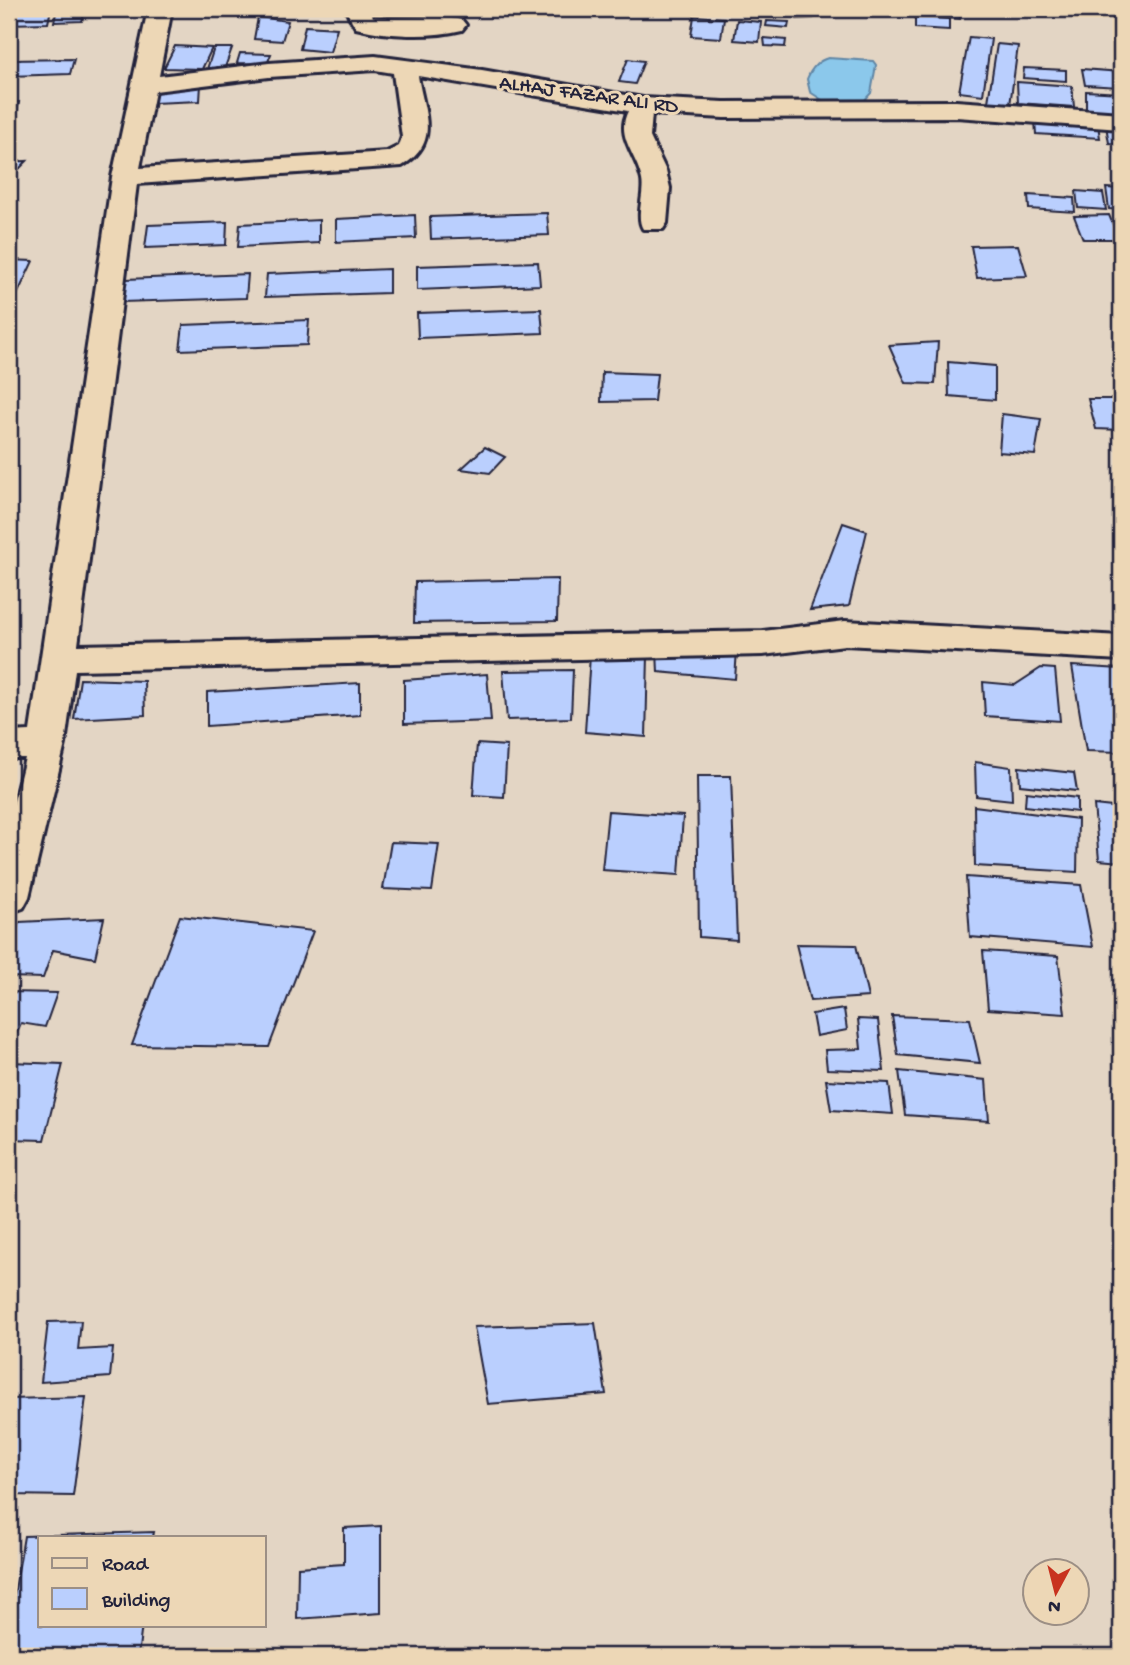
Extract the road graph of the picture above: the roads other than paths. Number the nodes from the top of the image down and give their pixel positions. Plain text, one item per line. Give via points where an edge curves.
1 (160, 9) edge
2 (357, 9) edge
3 (458, 17) edge
4 (404, 66) junction
5 (446, 71) junction
6 (142, 85) junction
7 (643, 106) junction
8 (1121, 121) edge
9 (125, 177) junction
10 (653, 223) dead end
11 (1121, 648) edge
12 (58, 658) junction
13 (47, 744) junction
14 (9, 746) edge
15 (9, 897) edge

1 - 6 street
2 - 3 street via 364,23 378,26
3 - 5 street
4 - 5 street, ALHAJ FAZAR ALI RD
4 - 6 street, ALHAJ FAZAR ALI RD via 313,66
4 - 9 street via 415,137 410,150 393,160
5 - 7 street, ALHAJ FAZAR ALI RD
6 - 9 street
7 - 8 street, ALHAJ FAZAR ALI RD via 956,109
7 - 10 street via 634,134 656,184
9 - 12 street
11 - 12 street via 845,633 763,643 579,649
12 - 13 street
13 - 14 street
13 - 15 street

